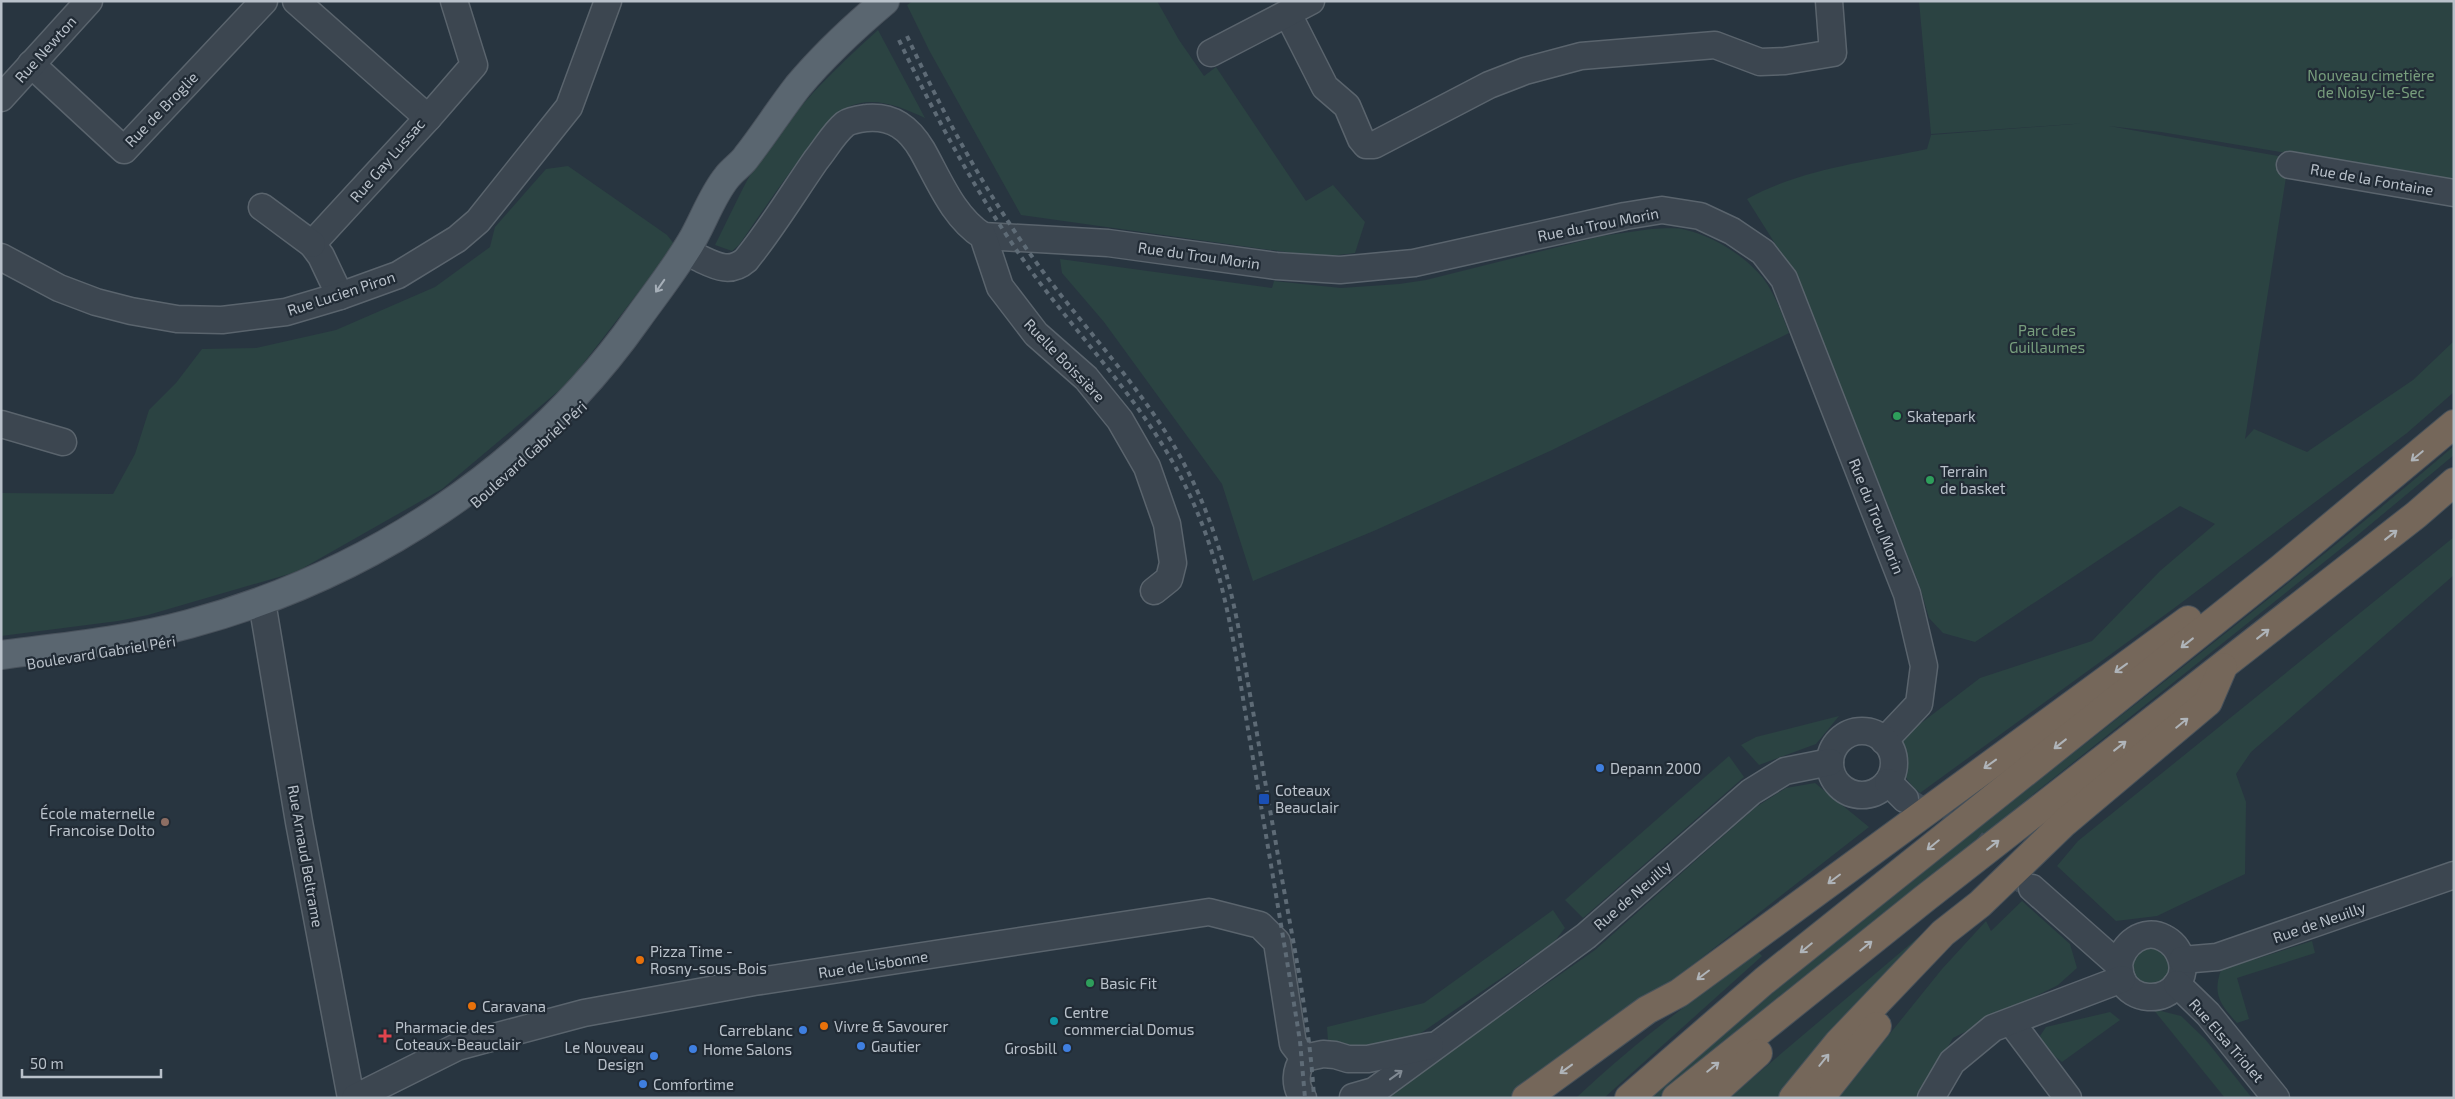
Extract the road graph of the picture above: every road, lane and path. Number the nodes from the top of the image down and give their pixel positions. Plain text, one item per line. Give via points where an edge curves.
1 (89, 1) edge
2 (264, 1) edge
3 (296, 1) edge
4 (454, 1) edge
5 (608, 1) edge
6 (885, 1) edge
7 (1829, 1) edge
8 (1299, 7) edge
9 (1211, 53) dead end
10 (31, 64) junction
11 (1, 98) edge
12 (428, 118) junction
13 (746, 159) junction
14 (2290, 165) dead end
15 (2454, 193) edge
16 (262, 207) dead end
17 (983, 236) junction
18 (312, 244) junction
19 (1, 257) edge
20 (699, 258) junction
21 (340, 296) junction
22 (1, 424) edge
23 (2454, 424) edge
24 (63, 442) dead end
25 (2454, 482) edge
26 (2280, 569) junction
27 (1154, 591) dead end
28 (264, 614) junction
29 (1, 655) edge
30 (2224, 664) junction
31 (1, 666) edge
32 (1884, 741) junction
33 (1830, 762) junction
34 (2454, 875) edge
35 (2032, 888) tunnel mouth
36 (1980, 904) junction
37 (2120, 972) junction
38 (2180, 972) junction
39 (1679, 993) junction
40 (1786, 1008) junction
41 (2011, 1022) junction
42 (1440, 1044) junction
43 (1304, 1058) junction
44 (1348, 1059) junction
45 (1353, 1097) edge
46 (351, 1098) edge
47 (355, 1098) edge
48 (1302, 1098) edge
49 (1526, 1098) edge
50 (1559, 1098) edge
51 (1629, 1098) edge
52 (1676, 1098) edge
53 (1708, 1098) edge
54 (1793, 1098) edge
55 (1820, 1098) edge
56 (1931, 1098) edge
57 (2068, 1098) edge
58 (2276, 1098) edge

1 - 10 street, Rue Newton
2 - 10 street, Rue de Broglie via 124,150
3 - 12 street, Rue Gay Lussac
4 - 12 street via 474,65
5 - 21 street, Rue Lucien Piron via 569,107 478,221 398,275
6 - 13 main road, Boulevard Gabriel Péri via 820,61
7 - 8 street via 1833,53 1760,62 1715,44 1581,56 1525,71 1489,85 1374,145 1361,139 1347,106 1325,87
8 - 9 street
10 - 11 street, Rue Newton
12 - 18 street, Rue Gay Lussac
13 - 20 main road, Boulevard Gabriel Péri via 736,186
13 -> 29 main road, Boulevard Gabriel Péri via 726,178 689,245 635,322 577,392 516,452 403,535 298,589 252,606 123,640
14 - 15 street, Rue de la Fontaine
16 - 18 street
17 - 20 street via 970,228 957,212 905,127 878,117 846,124 838,132 756,248 738,267 718,267
17 - 27 street, Ruelle Boissière via 1000,287 1036,334 1086,378 1115,413 1147,467 1167,524 1173,564 1169,579
17 - 32 street, Rue du Trou Morin via 1108,243 1322,270 1414,263 1662,210 1700,216 1732,231 1763,252 1784,280 1908,594 1924,666 1919,704
18 - 21 street
19 - 21 street, Rue Lucien Piron via 58,288 96,302 177,319 222,320 286,312
20 - 28 main road, Boulevard Gabriel Péri via 665,312 592,397 495,488 412,549 346,583
22 - 24 street
23 -> 26 highway
30 -> 25 highway
26 -> 39 highway via 2242,581
26 -> 51 highway via 1764,981
28 - 31 main road, Boulevard Gabriel Péri via 184,639 131,650
28 - 46 street, Rue Arnaud Beltrame
36 -> 30 highway via 2064,823 2208,702
40 -> 30 highway
32 - 33 street via 1868,732 1850,734 1836,745
32 - 33 street via 1893,756 1897,790 1882,789 1865,795 1848,792 1834,779
33 - 42 street, Rue de Neuilly via 1785,771 1751,792 1586,936
34 - 38 street, Rue de Neuilly
35 - 37 street, Rue de Neuilly
54 -> 36 highway via 1838,1043 1943,933
36 - 55 highway
37 - 38 street, Rue de Neuilly via 2128,988 2150,998 2167,993
37 - 38 street via 2125,948 2133,940 2153,934 2172,943
37 - 41 street
38 - 58 street, Rue Elsa Triolet via 2208,1014
39 -> 49 highway via 1647,1010
39 - 50 highway via 1655,1020
52 -> 40 highway
40 - 53 highway via 1768,1044
41 - 56 street via 1994,1028 1952,1062
41 - 57 street
42 - 44 street, Rue de Neuilly via 1368,1059
45 -> 42 street, Rue de Neuilly via 1374,1091
43 - 44 street, Rue de Neuilly via 1323,1054
43 - 47 street, Rue de Lisbonne via 1293,1044 1277,942 1260,925 1210,912 744,983 584,1013 457,1047
43 - 48 street via 1296,1080
44 - 45 street via 1355,1070

